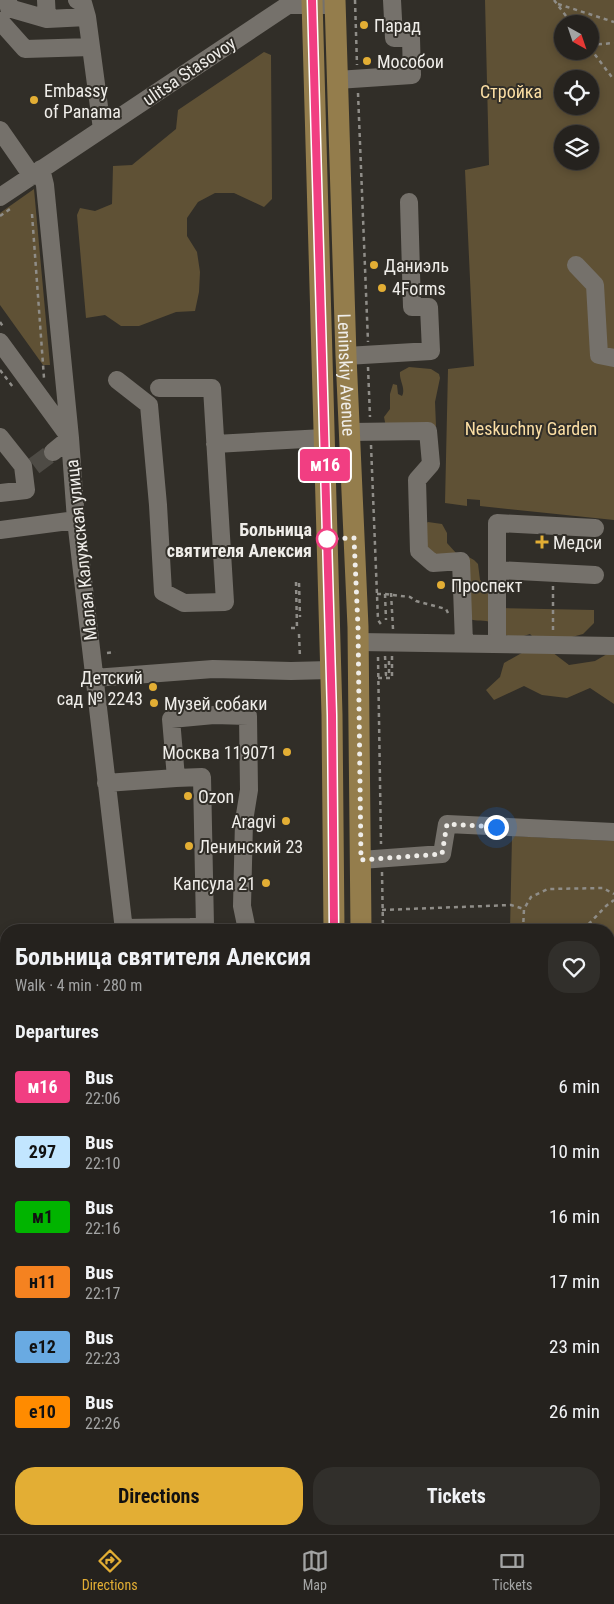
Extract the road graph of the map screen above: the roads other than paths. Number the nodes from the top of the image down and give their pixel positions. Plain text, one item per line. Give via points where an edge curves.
1 (8, 0) edge
2 (46, 0) edge
3 (77, 0) edge
4 (392, 0) edge
5 (342, 2) edge
6 (312, 3) edge
7 (87, 17) junction
8 (47, 19) junction
9 (0, 21) edge
10 (91, 47) junction
11 (348, 79) junction
12 (102, 129) junction
13 (0, 130) edge
14 (37, 172) junction
15 (0, 197) edge
16 (410, 202) dead end
17 (576, 265) dead end
18 (2, 341) edge
19 (346, 356) junction
20 (614, 358) edge
21 (117, 380) dead end
22 (159, 388) dead end
23 (360, 432) junction
24 (0, 437) edge
25 (70, 438) junction
26 (324, 438) junction
27 (215, 444) junction
28 (52, 452) tunnel mouth
29 (0, 493) edge
30 (76, 520) junction
31 (595, 528) dead end
32 (0, 530) edge
33 (497, 570) junction
34 (595, 575) dead end
35 (463, 637) junction
36 (359, 642) junction
37 (497, 644) junction
38 (614, 646) edge
39 (330, 670) junction
40 (94, 678) junction
41 (176, 778) junction
42 (106, 783) junction
43 (614, 832) edge
44 (371, 859) junction
45 (123, 924) edge
46 (205, 924) edge
47 (246, 924) edge
48 (334, 924) edge
49 (362, 924) edge

1 - 8 street via 9,8
2 - 8 street
3 - 7 street via 83,3
4 - 11 street via 394,38 411,38 412,75
5 - 6 street, ulitsa Stasovoy
5 - 11 main road, Leninskiy Avenue
6 - 12 street, ulitsa Stasovoy via 288,5
6 - 26 main road, Leninskiy Avenue
7 - 8 street
7 - 10 street
9 - 10 street via 25,49
10 - 12 street
11 - 19 main road, Leninskiy Avenue
12 - 14 street, ulitsa Stasovoy
13 - 14 street
14 - 15 street, ulitsa Stasovoy
14 - 25 street, Малая Калужская улица via 45,185
16 - 19 street via 412,308 429,307 432,352
17 - 20 street via 595,285 599,355
18 - 25 street, Малая Калужская улица
19 - 23 main road, Leninskiy Avenue
21 - 27 street via 149,405 163,592 184,603 225,602
22 - 27 street via 212,388
23 - 35 street via 428,431 431,464 417,480 419,551 433,563 461,561
23 - 36 main road, Leninskiy Avenue
24 - 29 street via 28,466 26,490
25 - 28 street
25 - 30 street, Малая Калужская улица
26 - 27 street
26 - 39 main road, Leninskiy Avenue
30 - 32 street
30 - 40 street, Малая Калужская улица
31 - 33 street via 497,523
33 - 34 street
33 - 37 street
35 - 36 street via 388,647
35 - 37 street
36 - 44 main road, Leninskiy Avenue
37 - 38 street
39 - 40 street via 213,669
39 - 48 main road, Leninskiy Avenue
40 - 42 street, Малая Калужская улица
41 - 42 street
41 - 46 street via 202,777
41 - 47 street via 172,719 248,716 249,790 244,821 242,906
42 - 45 street, Малая Калужская улица
43 - 44 street via 447,824 442,854
44 - 49 main road, Leninskiy Avenue

